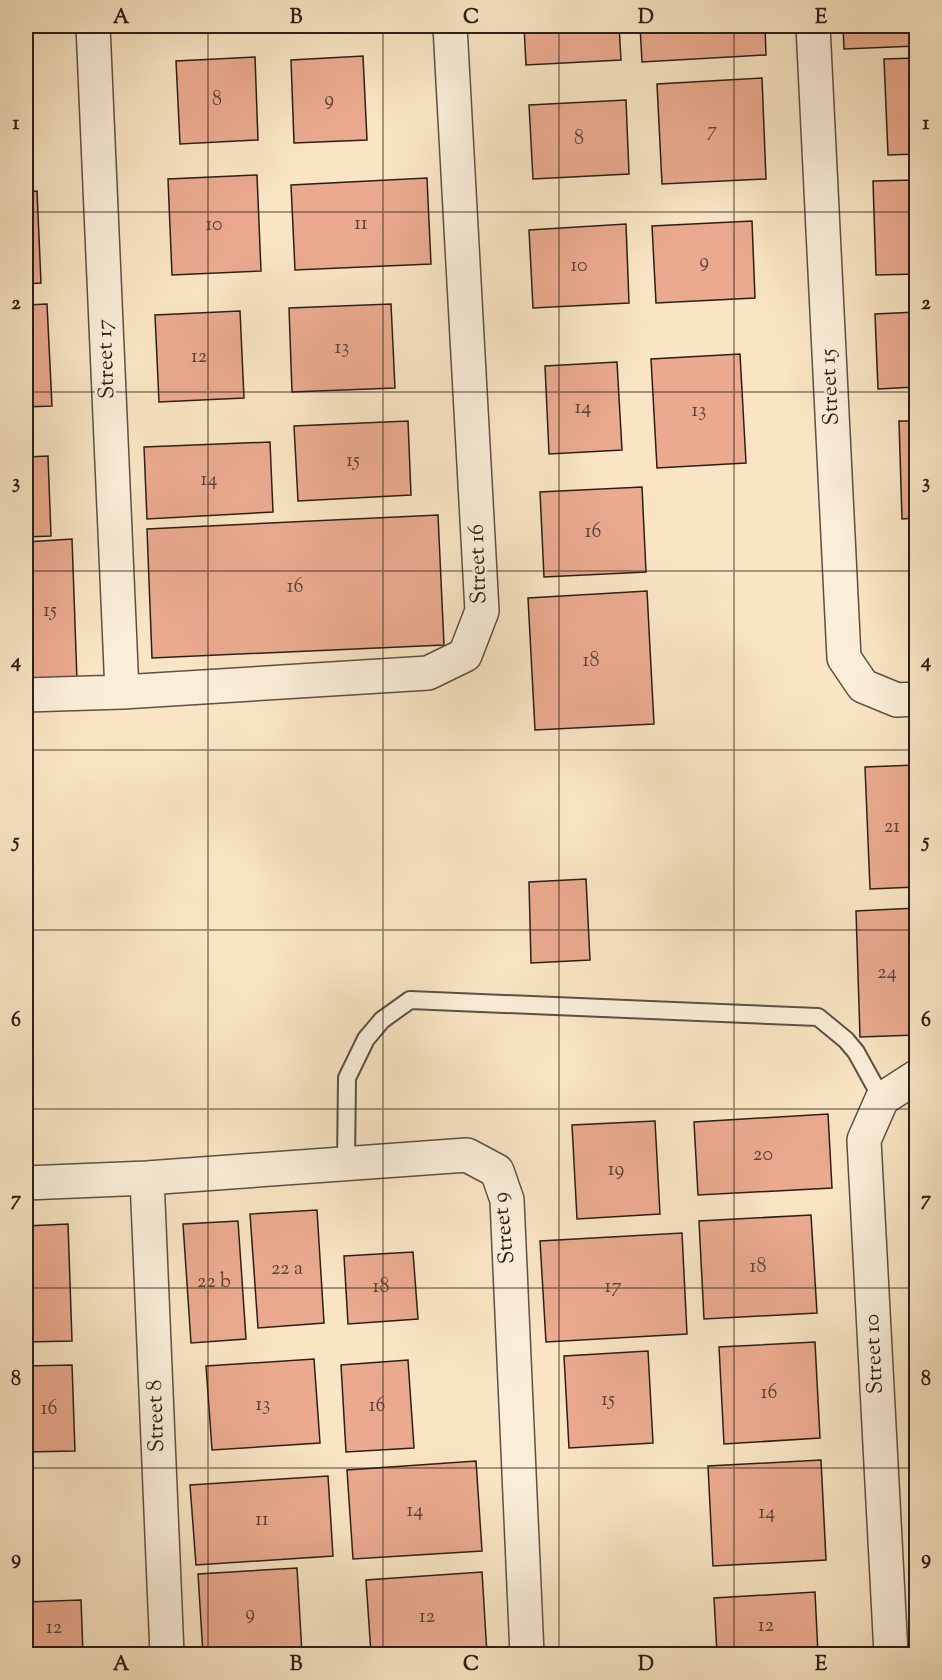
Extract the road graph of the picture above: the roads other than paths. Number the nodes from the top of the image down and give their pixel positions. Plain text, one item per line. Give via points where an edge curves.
1 (93, 26) edge
2 (450, 26) edge
3 (813, 26) edge
4 (122, 692) junction
5 (26, 695) edge
6 (916, 699) edge
7 (916, 1077) edge
8 (882, 1099) junction
9 (346, 1163) junction
10 (147, 1178) junction
11 (26, 1183) edge
12 (166, 1654) edge
13 (527, 1654) edge
14 (891, 1654) edge

1 - 4 street, Street 17
2 - 4 street, Street 16 via 483,611 465,656 428,673
3 - 6 street, Street 15 via 844,658 863,686 897,700
4 - 5 street, Street 16
7 - 8 street
8 - 9 lane via 856,1052 818,1017 410,1000 382,1020 366,1039 347,1078
8 - 14 street, Street 10 via 864,1140
9 - 10 street, Street 9
9 - 13 street, Street 9 via 467,1155 497,1171 507,1200
10 - 11 street, Street 9
10 - 12 street, Street 8

